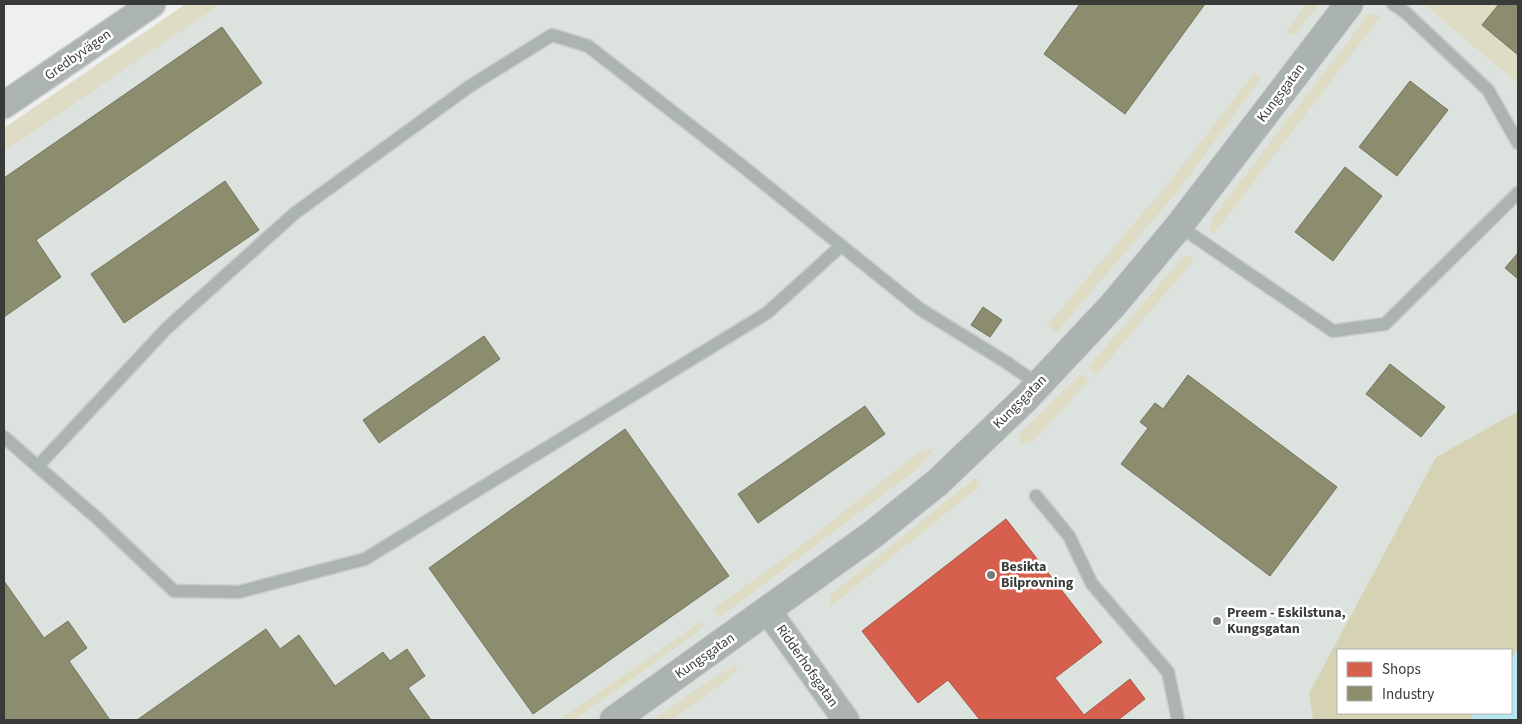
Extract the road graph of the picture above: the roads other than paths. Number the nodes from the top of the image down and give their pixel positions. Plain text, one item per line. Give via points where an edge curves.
1 (152, 4) edge
2 (1348, 4) edge
3 (1394, 4) edge
4 (4, 105) edge
5 (1518, 143) edge
6 (1518, 193) edge
7 (1179, 226) junction
8 (841, 246) junction
9 (1038, 385) junction
10 (4, 437) edge
11 (38, 466) junction
12 (1036, 496) dead end
13 (768, 611) junction
14 (614, 720) edge
15 (846, 720) edge
16 (1178, 720) edge

1 - 4 street, Gredbyvägen
2 - 7 main road, Kungsgatan
3 - 5 lane via 1488,90
6 - 7 lane via 1385,324 1333,331
7 - 9 main road, Kungsgatan via 1113,306
8 - 9 lane via 920,309
8 - 11 lane via 767,313 365,559 239,592 174,591
8 - 11 lane via 588,46 552,35 470,86 295,213 167,328
9 - 13 main road, Kungsgatan via 938,482
10 - 11 lane
12 - 16 lane via 1069,536 1092,584 1168,672
13 - 14 main road, Kungsgatan
13 - 15 street, Ridderhofsgatan

